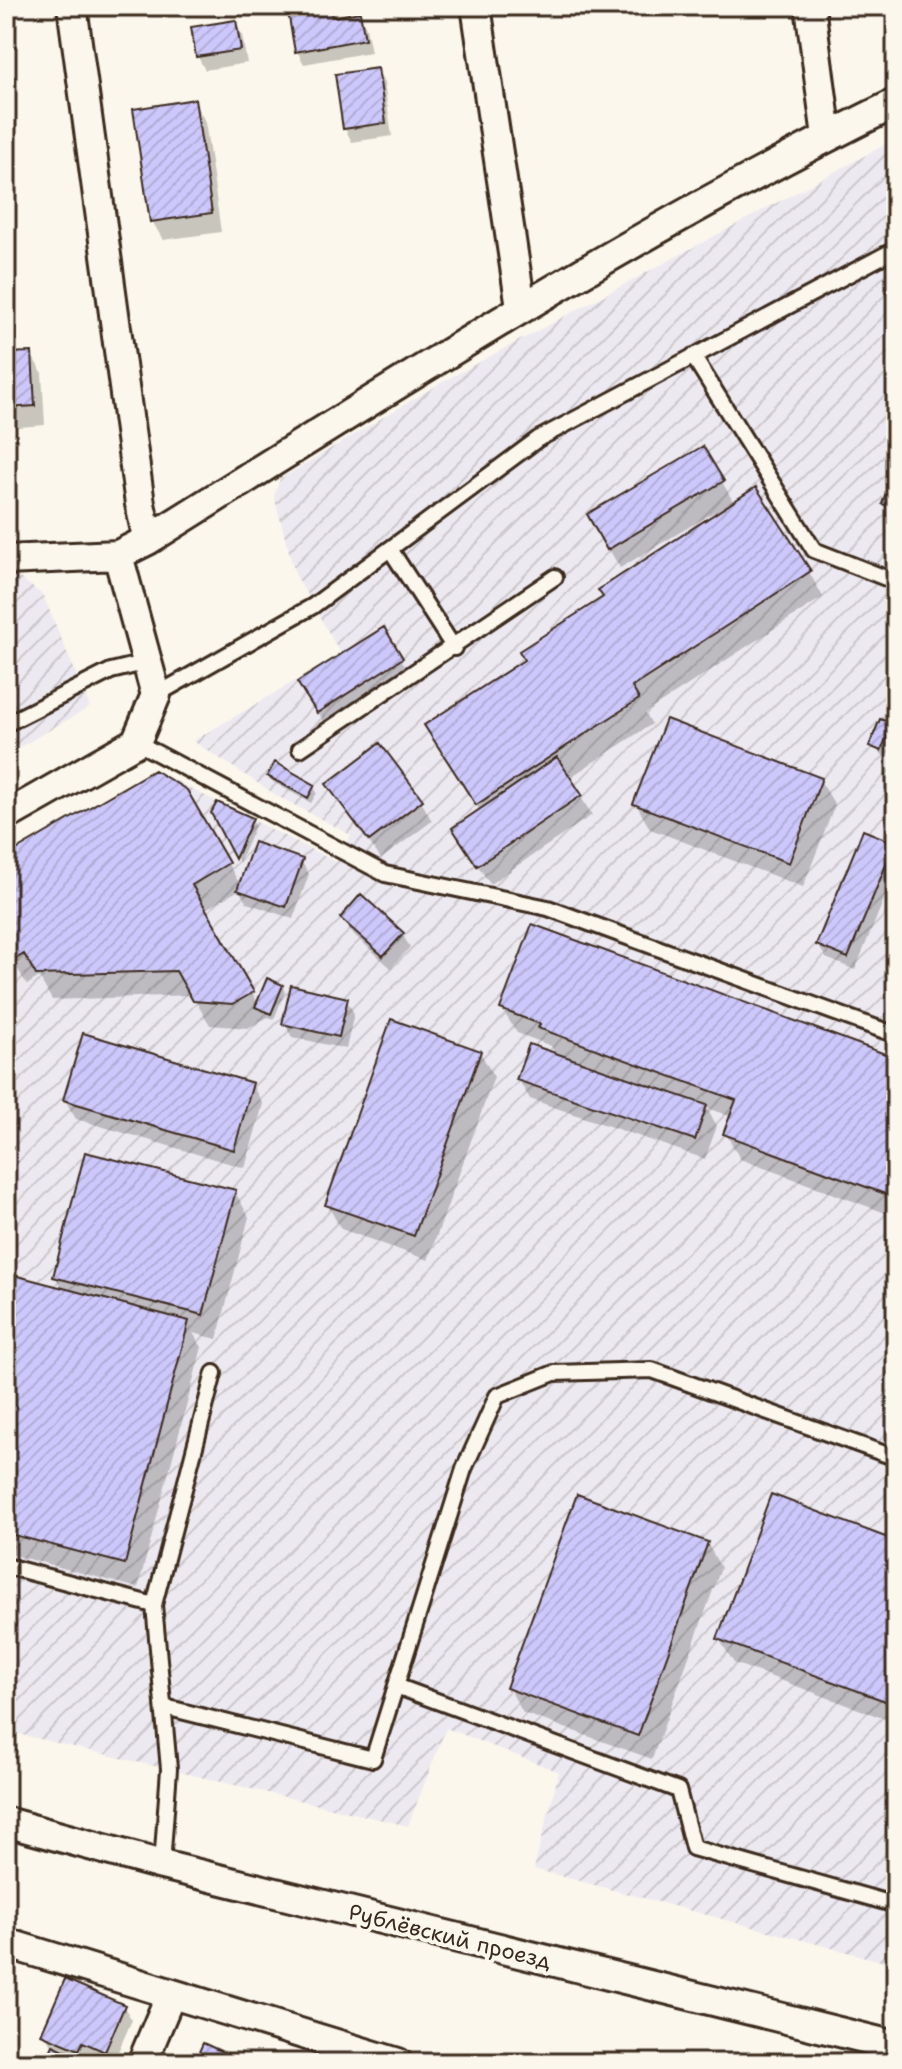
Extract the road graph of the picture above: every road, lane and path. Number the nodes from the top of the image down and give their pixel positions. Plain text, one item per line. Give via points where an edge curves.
1 (72, 6) edge
2 (476, 6) edge
3 (810, 6) edge
4 (896, 103) edge
5 (827, 137) junction
6 (896, 249) edge
7 (521, 307) junction
8 (693, 356) junction
9 (148, 540) junction
10 (390, 549) junction
11 (118, 555) junction
12 (6, 560) edge
13 (555, 577) dead end
14 (896, 582) edge
15 (454, 648) junction
16 (148, 662) junction
17 (156, 695) junction
18 (6, 724) edge
19 (136, 742) junction
20 (300, 749) dead end
21 (6, 816) edge
22 (896, 1035) edge
23 (214, 1373) dead end
24 (896, 1458) edge
25 (6, 1566) edge
26 (154, 1605) junction
27 (396, 1686) junction
28 (165, 1707) junction
29 (6, 1822) edge
30 (162, 1865) junction
31 (896, 1905) edge
32 (6, 1943) edge
33 (171, 1994) junction
34 (896, 2046) edge
35 (142, 2063) edge
36 (398, 2063) edge

1 - 9 street
2 - 7 street
3 - 5 street
4 - 5 street
5 - 7 street
6 - 8 lane
7 - 9 street
8 - 10 lane via 538,439
8 - 14 lane via 814,550
9 - 11 street
10 - 15 lane
10 - 17 lane via 313,606
11 - 12 street
11 - 16 street
13 - 15 lane
15 - 20 lane
16 - 17 street
16 - 18 lane via 111,671
17 - 19 street
19 - 21 street
19 - 22 lane via 385,874 548,908
23 - 26 lane
24 - 27 lane via 652,1370 554,1373 497,1396 464,1469
25 - 26 lane
26 - 28 lane
27 - 28 lane via 373,1759
27 - 31 lane via 678,1790 693,1848
28 - 30 lane via 169,1769
29 - 30 street, Рублёвский проезд
30 - 34 street, Рублёвский проезд
32 - 33 street
33 - 35 street
33 - 36 street

